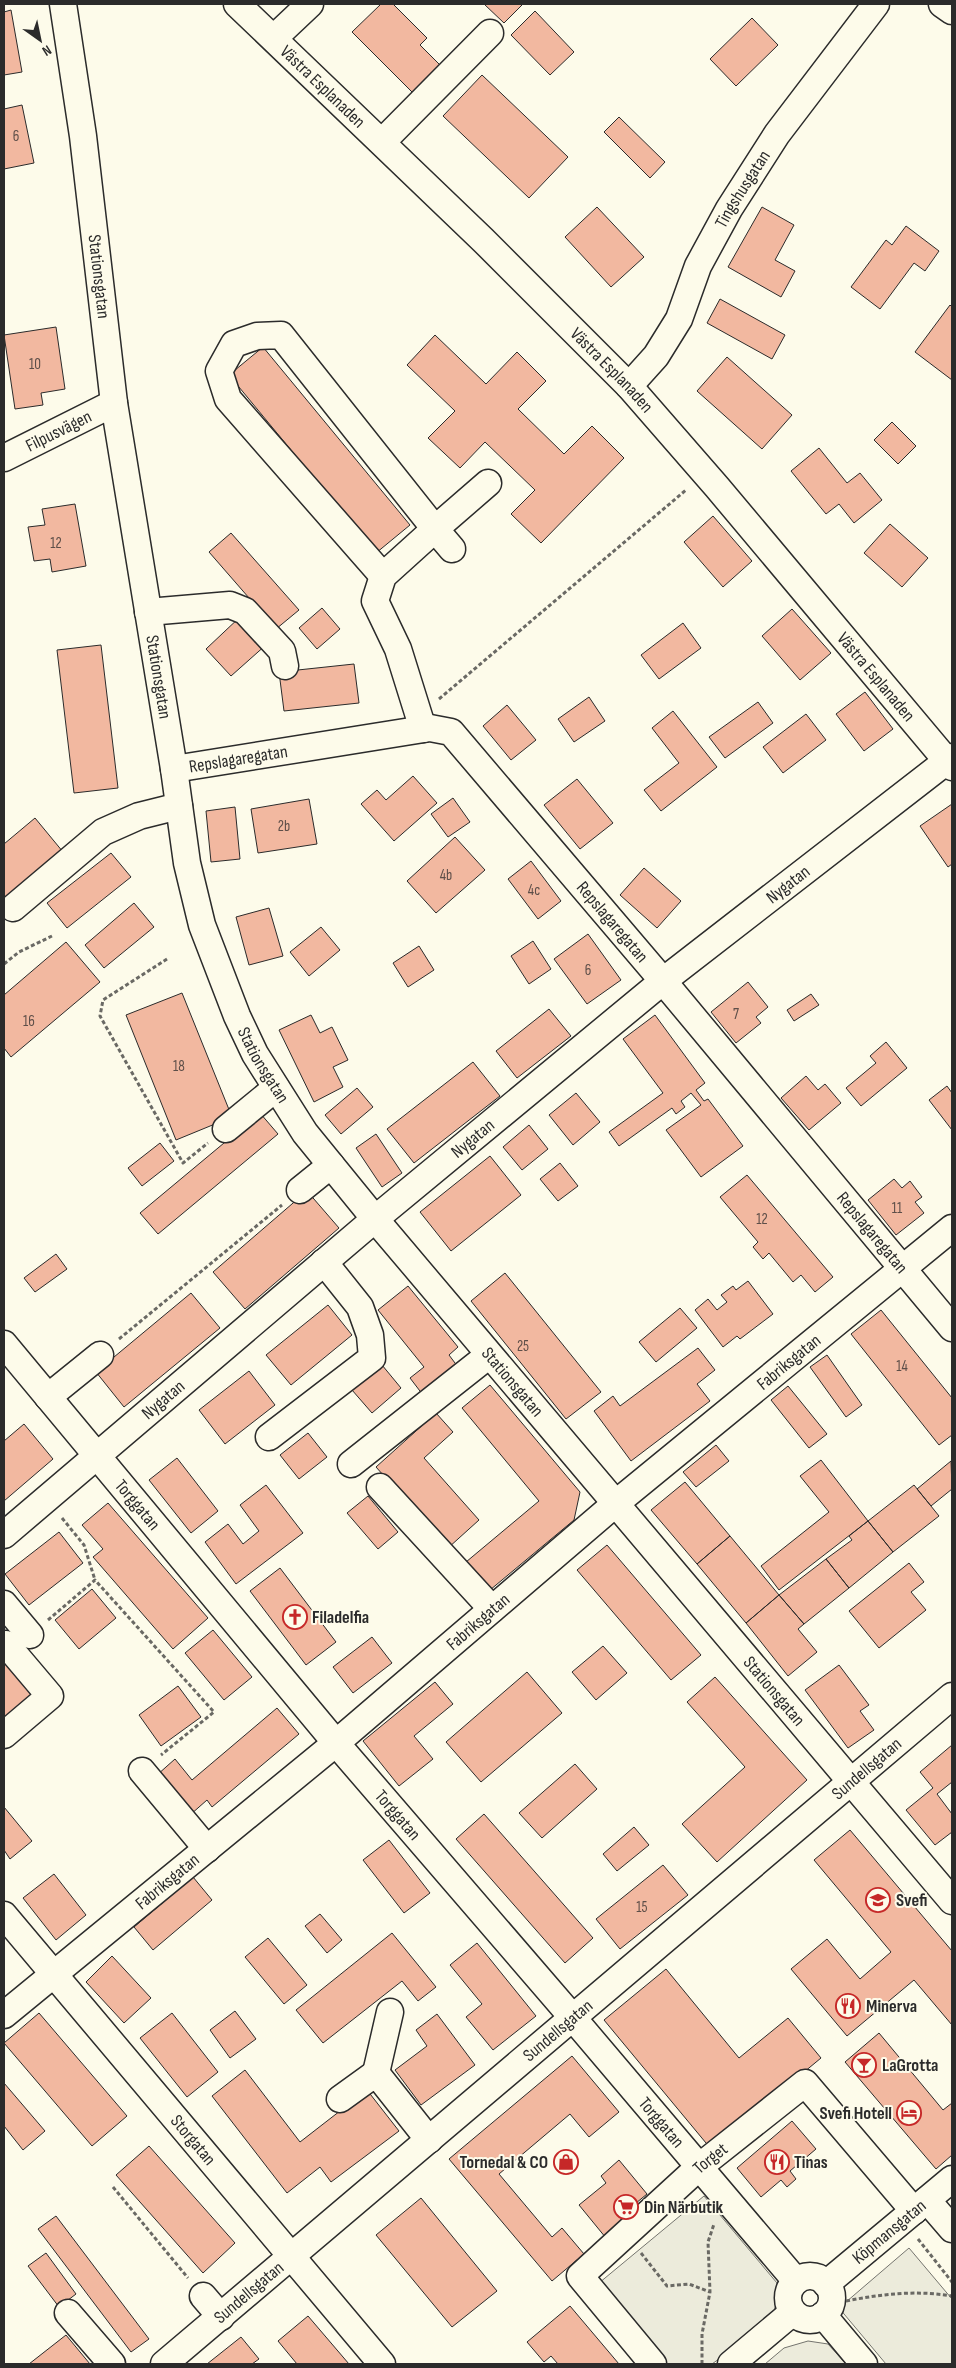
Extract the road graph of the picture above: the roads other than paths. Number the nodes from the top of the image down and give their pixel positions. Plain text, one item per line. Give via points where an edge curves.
1 (63, 4) edge
2 (237, 4) edge
3 (310, 4) edge
4 (876, 4) edge
5 (942, 4) edge
6 (952, 12) edge
7 (490, 33) dead end
8 (274, 38) junction
9 (382, 142) junction
10 (629, 386) junction
11 (114, 403) junction
12 (4, 458) edge
13 (488, 484) dead end
14 (436, 529) junction
15 (452, 549) dead end
16 (383, 576) junction
17 (148, 612) junction
18 (285, 666) dead end
19 (426, 729) junction
20 (951, 761) edge
21 (174, 769) junction
22 (179, 806) junction
23 (13, 908) dead end
24 (663, 981) junction
25 (276, 1088) junction
26 (226, 1129) road end
27 (331, 1166) junction
28 (300, 1190) road end
29 (375, 1219) junction
30 (952, 1228) edge
31 (324, 1262) junction
32 (902, 1268) junction
33 (952, 1328) edge
34 (4, 1344) edge
35 (100, 1354) road end
36 (489, 1354) junction
37 (48, 1397) junction
38 (269, 1438) dead end
39 (97, 1456) junction
40 (351, 1464) dead end
41 (380, 1487) dead end
42 (615, 1504) junction
43 (4, 1535) edge
44 (4, 1604) edge
45 (492, 1609) junction
46 (30, 1635) road end
47 (4, 1646) edge
48 (952, 1696) edge
49 (4, 1735) edge
50 (336, 1743) junction
51 (142, 1771) road end
52 (852, 1780) junction
53 (207, 1849) junction
54 (952, 1901) edge
55 (4, 1915) edge
56 (53, 1974) junction
57 (390, 2012) dead end
58 (4, 2015) edge
59 (573, 2018) junction
60 (376, 2073) junction
61 (340, 2099) dead end
62 (429, 2140) junction
63 (699, 2167) junction
64 (952, 2179) edge
65 (921, 2205) junction
66 (952, 2229) edge
67 (293, 2257) junction
68 (796, 2281) junction
69 (826, 2284) junction
70 (203, 2296) road end
71 (793, 2312) junction
72 (68, 2313) dead end
73 (824, 2315) junction
74 (221, 2317) junction
75 (112, 2364) edge
76 (164, 2364) edge
77 (382, 2364) edge
78 (652, 2364) edge
79 (731, 2364) edge
80 (864, 2364) edge

1 - 11 street, Stationsgatan
2 - 8 street, Västra Esplanaden
3 - 8 street
4 - 10 street, Tingshusgatan via 777,134 729,209 703,258 679,319 656,356
5 - 6 street
7 - 9 street
8 - 9 street, Västra Esplanaden
9 - 10 street, Västra Esplanaden
10 - 20 street, Västra Esplanaden
11 - 12 street, Filpusvägen
11 - 17 street, Stationsgatan
13 - 14 street
14 - 15 street
14 - 16 street
14 - 16 street via 281,335 257,336 234,344 219,371 228,399
16 - 19 street via 375,601 398,649
17 - 18 street via 230,604 245,611 282,651
17 - 21 street, Stationsgatan
19 - 21 street, Repslagaregatan
19 - 24 street, Repslagaregatan via 451,732 466,747
20 - 24 street, Nygatan
21 - 22 street, Stationsgatan
22 - 23 street via 139,816 103,832
22 - 25 street, Stationsgatan via 187,863 202,925 237,1016
24 - 29 street, Nygatan
24 - 32 street, Repslagaregatan
25 - 26 street
25 - 27 street, Stationsgatan
27 - 28 street
27 - 29 street, Stationsgatan
29 - 31 street, Nygatan
29 - 36 street, Stationsgatan
30 - 32 street, Fabriksgatan
31 - 38 street via 360,1307 370,1335 372,1358
31 - 39 street, Nygatan
32 - 33 street, Repslagaregatan
32 - 42 street, Fabriksgatan
34 - 37 street, Torggatan
35 - 37 street
36 - 40 street
36 - 42 street, Stationsgatan
37 - 39 street, Torggatan
39 - 43 street, Nygatan
39 - 50 street, Torggatan
41 - 45 street
42 - 45 street, Fabriksgatan
42 - 52 street, Stationsgatan
44 - 46 street
45 - 50 street, Fabriksgatan
47 - 49 street via 6,1644 50,1696
48 - 52 street, Sundellsgatan
50 - 53 street, Fabriksgatan
50 - 59 street, Torggatan
51 - 53 street
52 - 54 street, Stationsgatan
52 - 59 street, Sundellsgatan
53 - 56 street, Fabriksgatan
55 - 56 street, Storgatan
56 - 58 street, Fabriksgatan
56 - 67 street, Storgatan
57 - 60 street
59 - 62 street, Sundellsgatan
59 - 63 street, Torggatan
60 - 61 street
60 - 62 street
62 - 67 street, Sundellsgatan
63 - 65 street, Torget via 805,2082
63 - 68 street, Torggatan
63 - 78 street, Torget via 580,2276
64 - 65 street, Köpmansgatan
65 - 66 street, Torget
65 - 69 street, Köpmansgatan
67 - 74 street, Sundellsgatan
67 - 77 street, Storgatan
68 - 69 street via 809,2276
68 - 71 street via 788,2298
69 - 73 street via 832,2297
70 - 74 street
71 - 73 street via 810,2320
71 - 79 street
72 - 75 street
73 - 80 street
74 - 76 street, Sundellsgatan

